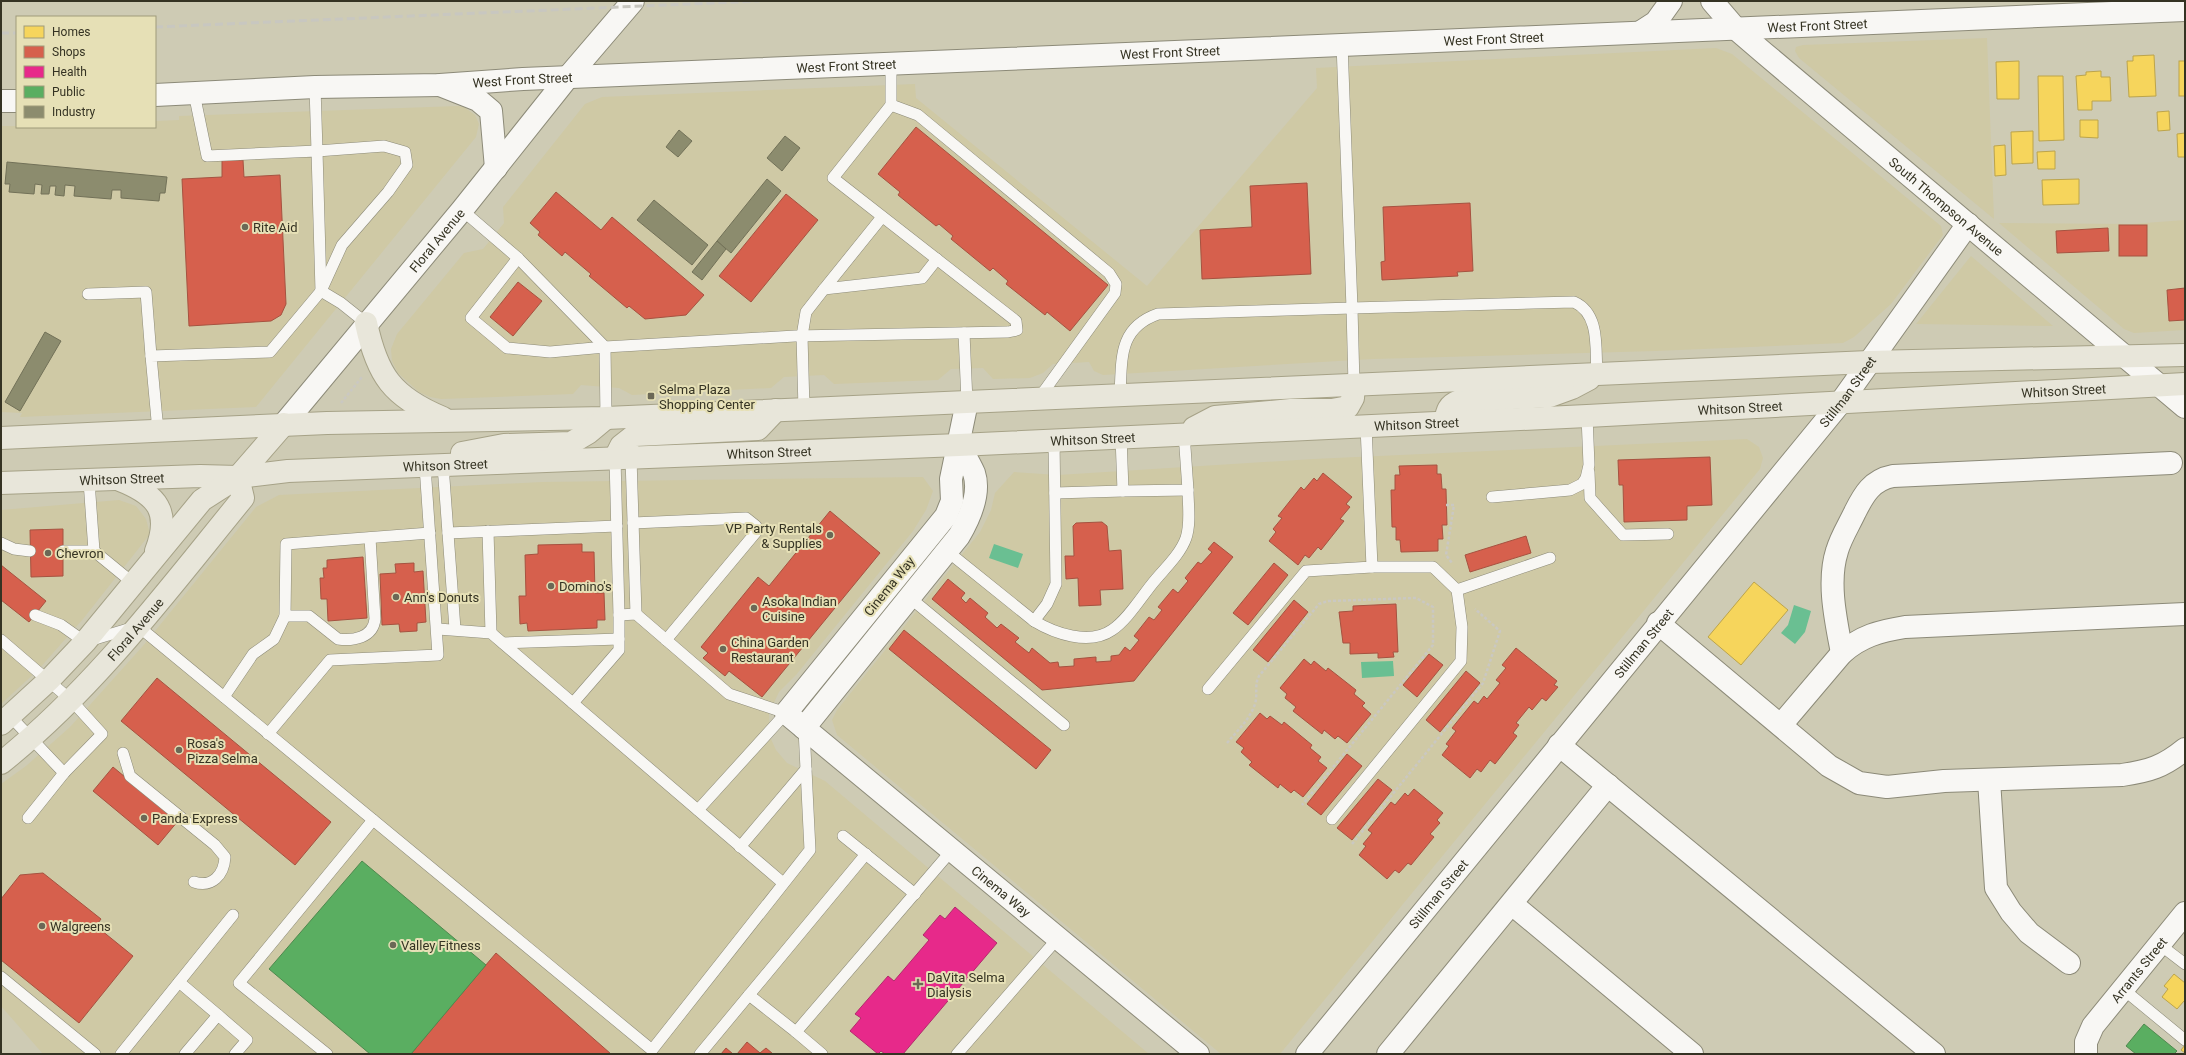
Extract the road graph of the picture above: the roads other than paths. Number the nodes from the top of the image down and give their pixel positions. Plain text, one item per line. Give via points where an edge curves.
1 (633, 1) edge
2 (1671, 1) edge
3 (1712, 1) edge
4 (2185, 10) edge
5 (1736, 29) junction
6 (1642, 31) junction
7 (1342, 44) junction
8 (892, 63) junction
9 (568, 77) junction
10 (440, 85) junction
11 (315, 87) junction
12 (194, 93) junction
13 (156, 95) edge
14 (16, 100) edge
15 (1, 101) edge
16 (891, 105) junction
17 (317, 151) junction
18 (496, 168) junction
19 (462, 210) junction
20 (882, 217) junction
21 (1968, 224) junction
22 (518, 258) junction
23 (937, 259) junction
24 (824, 289) junction
25 (321, 291) junction
26 (88, 294) dead end
27 (1352, 308) junction
28 (366, 323) junction
29 (964, 332) junction
30 (802, 336) junction
31 (605, 347) junction
32 (2185, 355) edge
33 (151, 356) junction
34 (2124, 357) junction
35 (1869, 362) junction
36 (1597, 374) junction
37 (2185, 384) edge
38 (1354, 385) junction
39 (2158, 385) junction
40 (1120, 395) junction
41 (1038, 399) junction
42 (967, 402) junction
43 (1840, 402) junction
44 (2185, 407) edge
45 (804, 409) junction
46 (776, 410) junction
47 (1587, 416) junction
48 (606, 418) junction
49 (446, 419) junction
50 (1445, 422) junction
51 (284, 424) junction
52 (1366, 426) junction
53 (158, 431) junction
54 (1184, 433) junction
55 (1121, 436) junction
56 (1, 438) edge
57 (1054, 440) junction
58 (959, 445) junction
59 (623, 458) junction
60 (2171, 463) dead end
61 (1589, 465) junction
62 (434, 466) junction
63 (238, 477) junction
64 (119, 480) junction
65 (89, 481) junction
66 (1, 483) edge
67 (1188, 490) junction
68 (1123, 492) junction
69 (1055, 493) junction
70 (1492, 497) dead end
71 (633, 523) junction
72 (617, 526) junction
73 (488, 531) junction
74 (430, 533) junction
75 (448, 533) junction
76 (1668, 534) dead end
77 (370, 538) junction
78 (1, 543) edge
79 (30, 551) dead end
80 (63, 551) dead end
81 (94, 551) junction
82 (947, 551) junction
83 (1550, 558) dead end
84 (153, 559) junction
85 (1372, 567) junction
86 (133, 583) junction
87 (1457, 590) junction
88 (909, 597) junction
89 (636, 614) junction
90 (2185, 614) edge
91 (35, 615) dead end
92 (619, 615) junction
93 (285, 616) junction
94 (1034, 621) junction
95 (1658, 623) junction
96 (138, 626) junction
97 (438, 629) junction
98 (455, 630) junction
99 (491, 633) junction
100 (619, 639) junction
101 (1, 640) edge
102 (666, 640) junction
103 (85, 642) junction
104 (503, 643) junction
105 (1842, 653) junction
106 (49, 680) junction
107 (1208, 689) dead end
108 (224, 697) junction
109 (72, 701) junction
110 (573, 703) junction
111 (786, 713) junction
112 (6, 720) edge
113 (1064, 725) dead end
114 (1781, 725) junction
115 (804, 728) junction
116 (268, 734) junction
117 (31, 739) junction
118 (1559, 745) junction
119 (2185, 749) edge
120 (122, 753) dead end
121 (1, 764) edge
122 (806, 769) junction
123 (64, 774) junction
124 (1989, 780) junction
125 (1608, 785) junction
126 (698, 810) junction
127 (28, 818) dead end
128 (1332, 819) dead end
129 (373, 820) junction
130 (843, 836) dead end
131 (740, 847) junction
132 (952, 850) junction
133 (866, 854) junction
134 (194, 882) dead end
135 (783, 883) junction
136 (915, 894) junction
137 (1512, 904) junction
138 (2185, 913) edge
139 (233, 915) dead end
140 (1058, 938) junction
141 (2159, 944) junction
142 (2069, 964) dead end
143 (2185, 964) edge
144 (1, 977) edge
145 (179, 982) junction
146 (2123, 989) junction
147 (749, 995) junction
148 (218, 1015) junction
149 (796, 1032) junction
150 (2185, 1040) edge
151 (651, 1052) edge
152 (95, 1054) edge
153 (121, 1054) edge
154 (185, 1054) edge
155 (235, 1054) edge
156 (327, 1054) edge
157 (700, 1054) edge
158 (822, 1054) edge
159 (957, 1054) edge
160 (1198, 1054) edge
161 (1307, 1054) edge
162 (1388, 1054) edge
163 (1692, 1054) edge
164 (1934, 1054) edge
165 (2086, 1054) edge

1 - 9 street, Floral Avenue
2 - 6 street via 1656,22
3 - 5 street, South Thompson Avenue
4 - 5 street, West Front Street
5 - 6 street, West Front Street
5 - 21 street, South Thompson Avenue
6 - 7 street, West Front Street
7 - 8 street, West Front Street
7 - 27 lane
8 - 9 street, West Front Street
8 - 16 lane
9 - 10 street, West Front Street
9 - 18 street, Floral Avenue
10 - 11 street, West Front Street
10 - 18 street via 478,100 491,111
11 - 12 street, West Front Street
11 - 17 lane
12 - 13 street, West Front Street
12 - 17 lane via 207,156
14 - 15 street
16 - 20 lane via 833,178
16 - 41 lane via 918,115 1110,273 1116,284 1115,294
17 - 25 lane
17 - 25 lane via 384,146 405,152 407,165 388,192 342,245
18 - 19 street, Floral Avenue
19 - 22 lane
19 - 28 street, Floral Avenue
20 - 23 lane
20 - 24 lane
21 - 34 street, South Thompson Avenue
21 - 35 street, Stillman Street
22 - 31 lane
22 - 31 lane via 471,318 507,348 550,352
23 - 24 lane via 922,278
23 - 29 lane via 1016,321 1017,330
24 - 30 lane via 806,312
25 - 28 lane
25 - 33 lane via 270,352
26 - 33 lane via 146,292
27 - 36 lane via 1574,302 1582,306 1592,319
27 - 38 lane
27 - 40 lane via 1158,314 1148,317 1133,328 1127,337 1121,370
28 - 49 main road via 374,355 389,382 418,405
28 - 51 street, Floral Avenue
29 - 30 lane
29 - 42 lane
30 - 31 lane
30 - 45 lane
31 - 48 lane
32 - 34 main road
33 - 53 lane
34 - 35 main road
34 - 39 street, South Thompson Avenue
35 - 36 main road
35 - 43 street, Stillman Street
36 - 38 main road
36 - 50 main road via 1572,388 1550,396 1459,401 1451,404
37 - 39 main road, Whitson Street
38 - 40 main road
38 - 54 main road via 1353,398 1348,407 1215,417
39 - 43 main road, Whitson Street
39 - 44 street, South Thompson Avenue
40 - 41 main road
41 - 42 main road
42 - 45 main road
42 - 58 street, Cinema Way
43 - 47 main road, Whitson Street
43 - 95 street, Stillman Street
45 - 46 main road
46 - 48 main road
46 - 59 main road via 758,429 635,435 621,446
47 - 50 main road, Whitson Street
47 - 61 lane
48 - 49 main road
48 - 62 main road via 571,443 504,446 453,455
49 - 51 main road
50 - 52 main road, Whitson Street
51 - 53 main road
51 - 63 main road, Floral Avenue
52 - 54 main road, Whitson Street
52 - 85 lane
53 - 56 main road
54 - 55 main road, Whitson Street
54 - 67 lane
55 - 57 main road, Whitson Street
55 - 68 lane
57 - 58 main road, Whitson Street
57 - 69 lane
58 - 59 main road, Whitson Street
58 - 82 street, Cinema Way via 974,474 975,493 967,523
58 - 111 street, Cinema Way via 951,479 952,501 946,516
59 - 62 main road, Whitson Street
59 - 71 lane
59 - 72 lane
60 - 105 street via 1893,476 1881,479 1862,498 1834,561 1836,619
61 - 70 lane via 1582,484 1570,490
61 - 76 lane via 1590,498 1622,535
62 - 63 main road, Whitson Street via 288,471
62 - 74 lane
62 - 75 lane
63 - 64 main road, Whitson Street
63 - 84 main road, Floral Avenue via 202,500
63 - 96 main road, Floral Avenue via 242,498
64 - 65 main road, Whitson Street
64 - 84 main road via 144,493 159,510 163,528
65 - 66 main road, Whitson Street
65 - 81 lane
67 - 68 lane
67 - 94 lane via 1189,527 1181,549 1113,630 1104,635 1060,635
68 - 69 lane
69 - 94 lane via 1056,584 1053,594
71 - 89 lane
71 - 102 lane via 746,518 756,526 757,531
72 - 73 lane
72 - 92 lane
73 - 75 lane
73 - 99 lane
74 - 77 lane
74 - 97 lane
75 - 98 lane
77 - 93 lane via 286,544
77 - 93 lane via 375,620 369,632 360,638 338,639 309,616
78 - 79 lane via 14,549
80 - 81 lane
81 - 86 lane
82 - 88 street, Cinema Way
82 - 94 lane
83 - 87 lane
84 - 86 main road, Floral Avenue
85 - 87 lane via 1433,566
85 - 107 lane via 1306,570
86 - 103 main road, Floral Avenue
87 - 128 lane via 1462,627 1461,661
88 - 113 lane
88 - 115 street, Cinema Way
89 - 92 lane
89 - 102 lane
90 - 105 street via 1886,630 1863,637
91 - 103 lane via 61,625
92 - 100 lane
93 - 108 lane via 274,639 253,654
95 - 114 street
95 - 118 street, Stillman Street
96 - 103 lane
96 - 108 lane
96 - 109 main road, Floral Avenue
97 - 98 lane
97 - 116 lane via 438,655 330,660
98 - 99 lane
99 - 104 lane
100 - 104 lane
100 - 110 lane via 619,650
101 - 106 lane
102 - 111 lane via 729,694
103 - 106 main road, Floral Avenue
104 - 110 lane
105 - 114 street
106 - 109 lane
106 - 112 main road, Floral Avenue
108 - 116 lane
109 - 117 main road, Floral Avenue
109 - 123 lane via 102,734
110 - 126 lane
111 - 115 street, Cinema Way
111 - 126 lane
112 - 117 lane
114 - 124 street via 1829,766 1859,783 1887,787 1944,781
115 - 122 lane
115 - 132 street, Cinema Way
116 - 129 lane
117 - 121 main road, Floral Avenue
117 - 123 lane
118 - 125 street
118 - 161 street, Stillman Street
119 - 124 street via 2159,767 2144,772
120 - 134 lane via 130,776 215,845 224,857 223,870 213,881 202,884
122 - 131 lane
122 - 135 lane via 810,850
123 - 127 lane
124 - 142 street via 1996,888 2011,912 2029,933
125 - 137 street
125 - 164 street
126 - 131 lane
129 - 151 lane
129 - 156 lane via 239,983
130 - 133 lane
131 - 135 lane
132 - 136 lane
132 - 140 street, Cinema Way
133 - 136 lane
133 - 147 lane
135 - 151 lane
136 - 149 lane
137 - 162 street
137 - 163 street
138 - 141 street, Arrants Street
139 - 145 lane
140 - 159 lane
140 - 160 street, Cinema Way
141 - 143 lane
141 - 146 street, Arrants Street
144 - 152 lane
145 - 148 lane
145 - 153 lane
146 - 150 lane
146 - 165 street, Arrants Street via 2093,1026 2086,1042
147 - 149 lane
147 - 157 lane
148 - 154 lane
148 - 155 lane via 247,1040
149 - 158 lane

